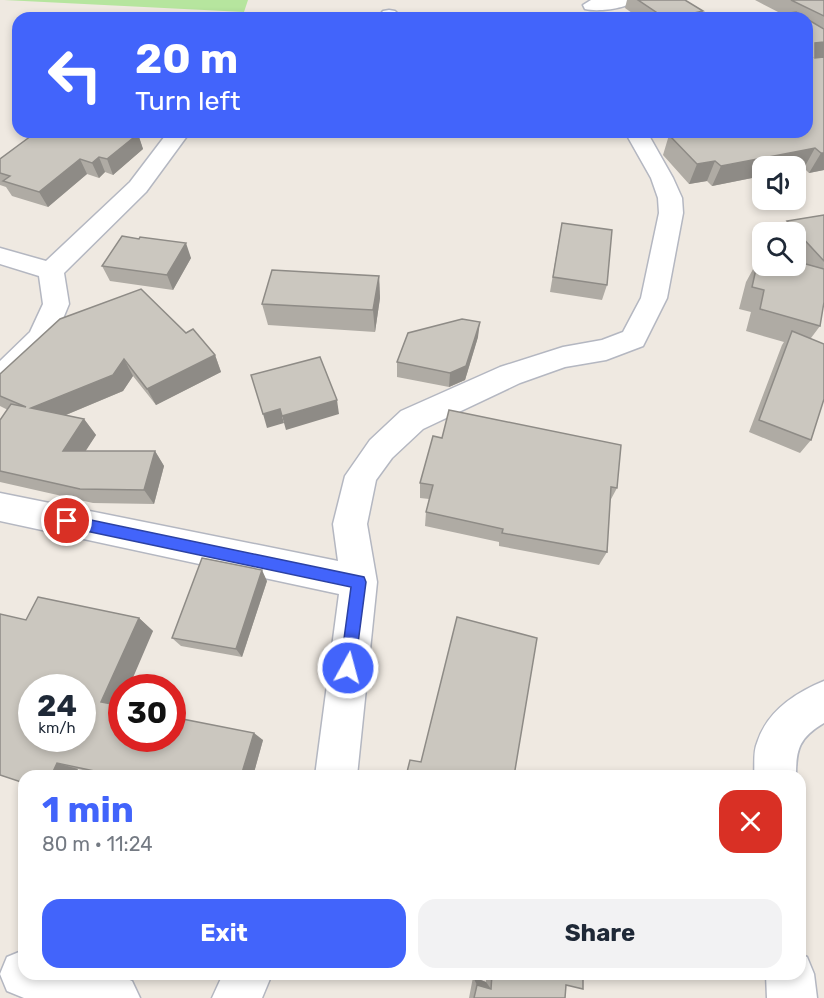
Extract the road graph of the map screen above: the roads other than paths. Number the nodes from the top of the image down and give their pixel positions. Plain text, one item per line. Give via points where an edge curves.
1 (627, 0) edge
2 (590, 8) edge
3 (175, 138) edge
4 (639, 138) edge
5 (0, 256) edge
6 (51, 271) junction
7 (0, 379) edge
8 (0, 507) edge
9 (359, 582) junction
10 (824, 701) edge
11 (337, 770) edge
12 (775, 770) edge
13 (0, 967) edge
14 (18, 972) edge
15 (47, 980) edge
16 (245, 980) edge
17 (790, 980) edge
18 (115, 998) edge
19 (237, 998) edge
20 (792, 998) edge

1 - 2 street
3 - 6 street via 138,187
4 - 9 street via 662,178 671,213 654,298 633,339 510,375 412,420 381,449 361,476 350,524
5 - 6 street
6 - 7 street via 56,304 41,338
8 - 9 street
9 - 11 street
10 - 12 street via 798,716 776,746
13 - 14 street
15 - 18 street
16 - 19 street
17 - 20 street

